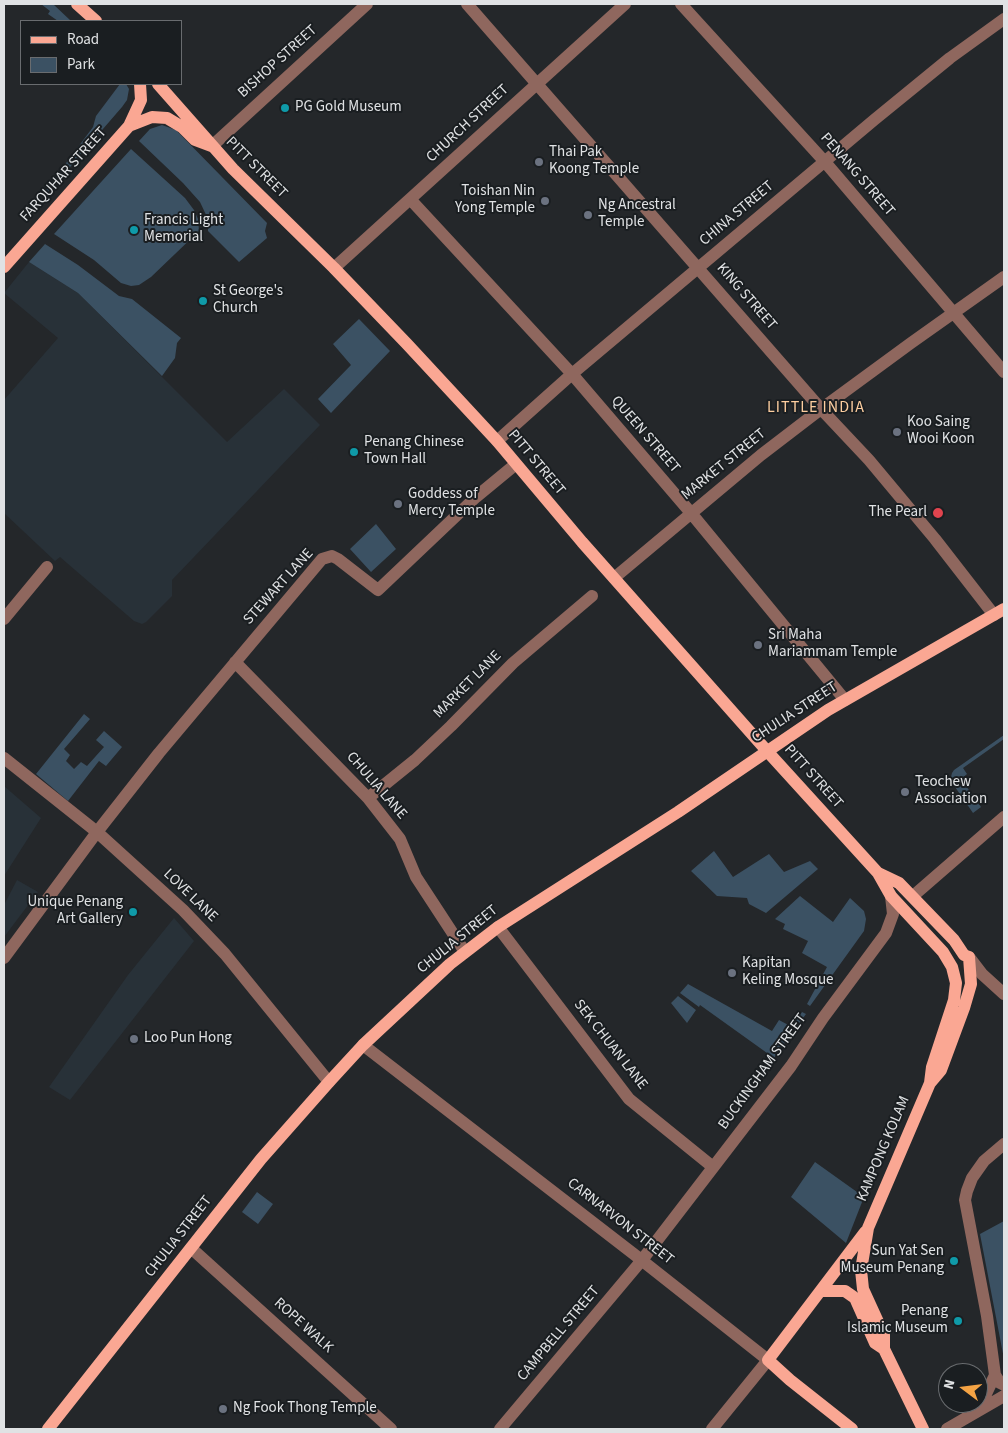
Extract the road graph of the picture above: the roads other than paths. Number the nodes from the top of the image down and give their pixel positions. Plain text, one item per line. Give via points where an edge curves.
1 (77, 4) edge
2 (367, 4) edge
3 (467, 4) edge
4 (625, 4) edge
5 (681, 4) edge
6 (95, 20) edge
7 (1004, 20) edge
8 (536, 83) junction
9 (140, 85) edge
10 (159, 85) edge
11 (129, 126) junction
12 (212, 146) junction
13 (825, 162) junction
14 (410, 199) junction
15 (4, 267) edge
16 (699, 267) junction
17 (334, 268) junction
18 (1004, 277) edge
19 (954, 312) junction
20 (1004, 372) edge
21 (572, 374) junction
22 (821, 409) junction
23 (497, 441) junction
24 (516, 464) junction
25 (691, 513) junction
26 (47, 567) dead end
27 (614, 578) junction
28 (592, 596) dead end
29 (999, 612) edge
30 (4, 620) edge
31 (235, 662) junction
32 (845, 700) junction
33 (767, 751) junction
34 (4, 758) edge
35 (368, 798) junction
36 (1004, 817) edge
37 (97, 832) junction
38 (878, 873) junction
39 (891, 896) junction
40 (912, 896) junction
41 (498, 927) junction
42 (465, 952) junction
43 (969, 957) junction
44 (4, 958) edge
45 (1004, 994) edge
46 (363, 1046) junction
47 (329, 1082) junction
48 (930, 1083) junction
49 (1004, 1144) edge
50 (713, 1167) junction
51 (868, 1228) junction
52 (191, 1248) junction
53 (642, 1260) junction
54 (822, 1290) junction
55 (884, 1349) junction
56 (768, 1360) junction
57 (995, 1374) junction
58 (1004, 1385) edge
59 (1004, 1396) edge
60 (971, 1415) junction
61 (48, 1429) edge
62 (391, 1429) edge
63 (500, 1429) edge
64 (712, 1429) edge
65 (852, 1429) edge
66 (923, 1429) edge
67 (947, 1429) edge

1 - 6 main road
2 - 12 street, BISHOP STREET
3 - 8 street, KING STREET
4 - 8 street, CHURCH STREET
5 - 13 street, PENANG STREET
7 - 13 street, CHINA STREET via 950,58
8 - 14 street, CHURCH STREET
8 - 16 street, KING STREET
9 - 11 main road, FARQUHAR STREET via 141,100
10 - 12 main road, PITT STREET
11 - 12 main road, FARQUHAR STREET via 152,117 168,118 195,140
11 - 15 main road, FARQUHAR STREET
12 - 17 main road, PITT STREET
13 - 16 street, CHINA STREET
13 - 19 street, PENANG STREET
14 - 17 street, CHURCH STREET
14 - 21 street, QUEEN STREET
16 - 21 street, CHINA STREET
16 - 22 street, KING STREET
17 - 23 main road, PITT STREET
18 - 19 street, MARKET STREET
19 - 20 street, PENANG STREET
19 - 22 street, MARKET STREET
21 - 23 street, CHINA STREET
21 - 25 street, QUEEN STREET
22 - 25 street, MARKET STREET
22 - 29 street, KING STREET
23 - 24 main road, PITT STREET
24 - 27 main road, PITT STREET
24 - 31 street, STEWART LANE via 378,590 338,559 332,556 322,560
25 - 27 street, MARKET STREET
25 - 32 street, QUEEN STREET
26 - 30 street
27 - 33 main road, PITT STREET
28 - 35 street, MARKET LANE via 513,663 415,760
29 - 32 main road, CHULIA STREET
31 - 35 street, CHULIA LANE
31 - 37 street, STEWART LANE
32 - 33 main road, CHULIA STREET
33 - 38 main road, PITT STREET
33 - 41 main road, CHULIA STREET
34 - 37 street, LOVE LANE
35 - 42 street, CHULIA LANE via 400,839 416,877
36 - 40 street
37 - 44 street, STEWART LANE
37 - 47 street, LOVE LANE via 202,929
38 - 39 main road, PITT STREET
38 - 40 main road, PITT STREET via 899,883
39 - 48 main road, PITT STREET via 944,952 956,983
39 - 50 street, BUCKINGHAM STREET via 893,914 886,933 791,1066
40 - 43 main road, PITT STREET
41 - 42 main road, CHULIA STREET
41 - 50 street, SEK CHUAN LANE via 629,1100
42 - 46 main road, CHULIA STREET
43 - 45 street, PITT STREET
43 - 48 main road via 971,984 964,1008 941,1070
46 - 47 main road, CHULIA STREET
46 - 53 street, CARNARVON STREET
47 - 52 main road, CHULIA STREET
48 - 51 main road, KAMPONG KOLAM
49 - 57 street via 984,1161 966,1191
50 - 53 street, BUCKINGHAM STREET
51 - 54 main road
51 - 55 main road via 862,1282 884,1335
52 - 61 main road, CHULIA STREET
52 - 62 street, ROPE WALK
53 - 56 street, CARNARVON STREET
53 - 63 street, CAMPBELL STREET
54 - 55 main road via 845,1291 855,1298 875,1342
54 - 56 main road
55 - 66 main road
56 - 64 street
56 - 65 main road, CARNARVON STREET
57 - 58 street
57 - 60 street
59 - 60 street
60 - 67 street

